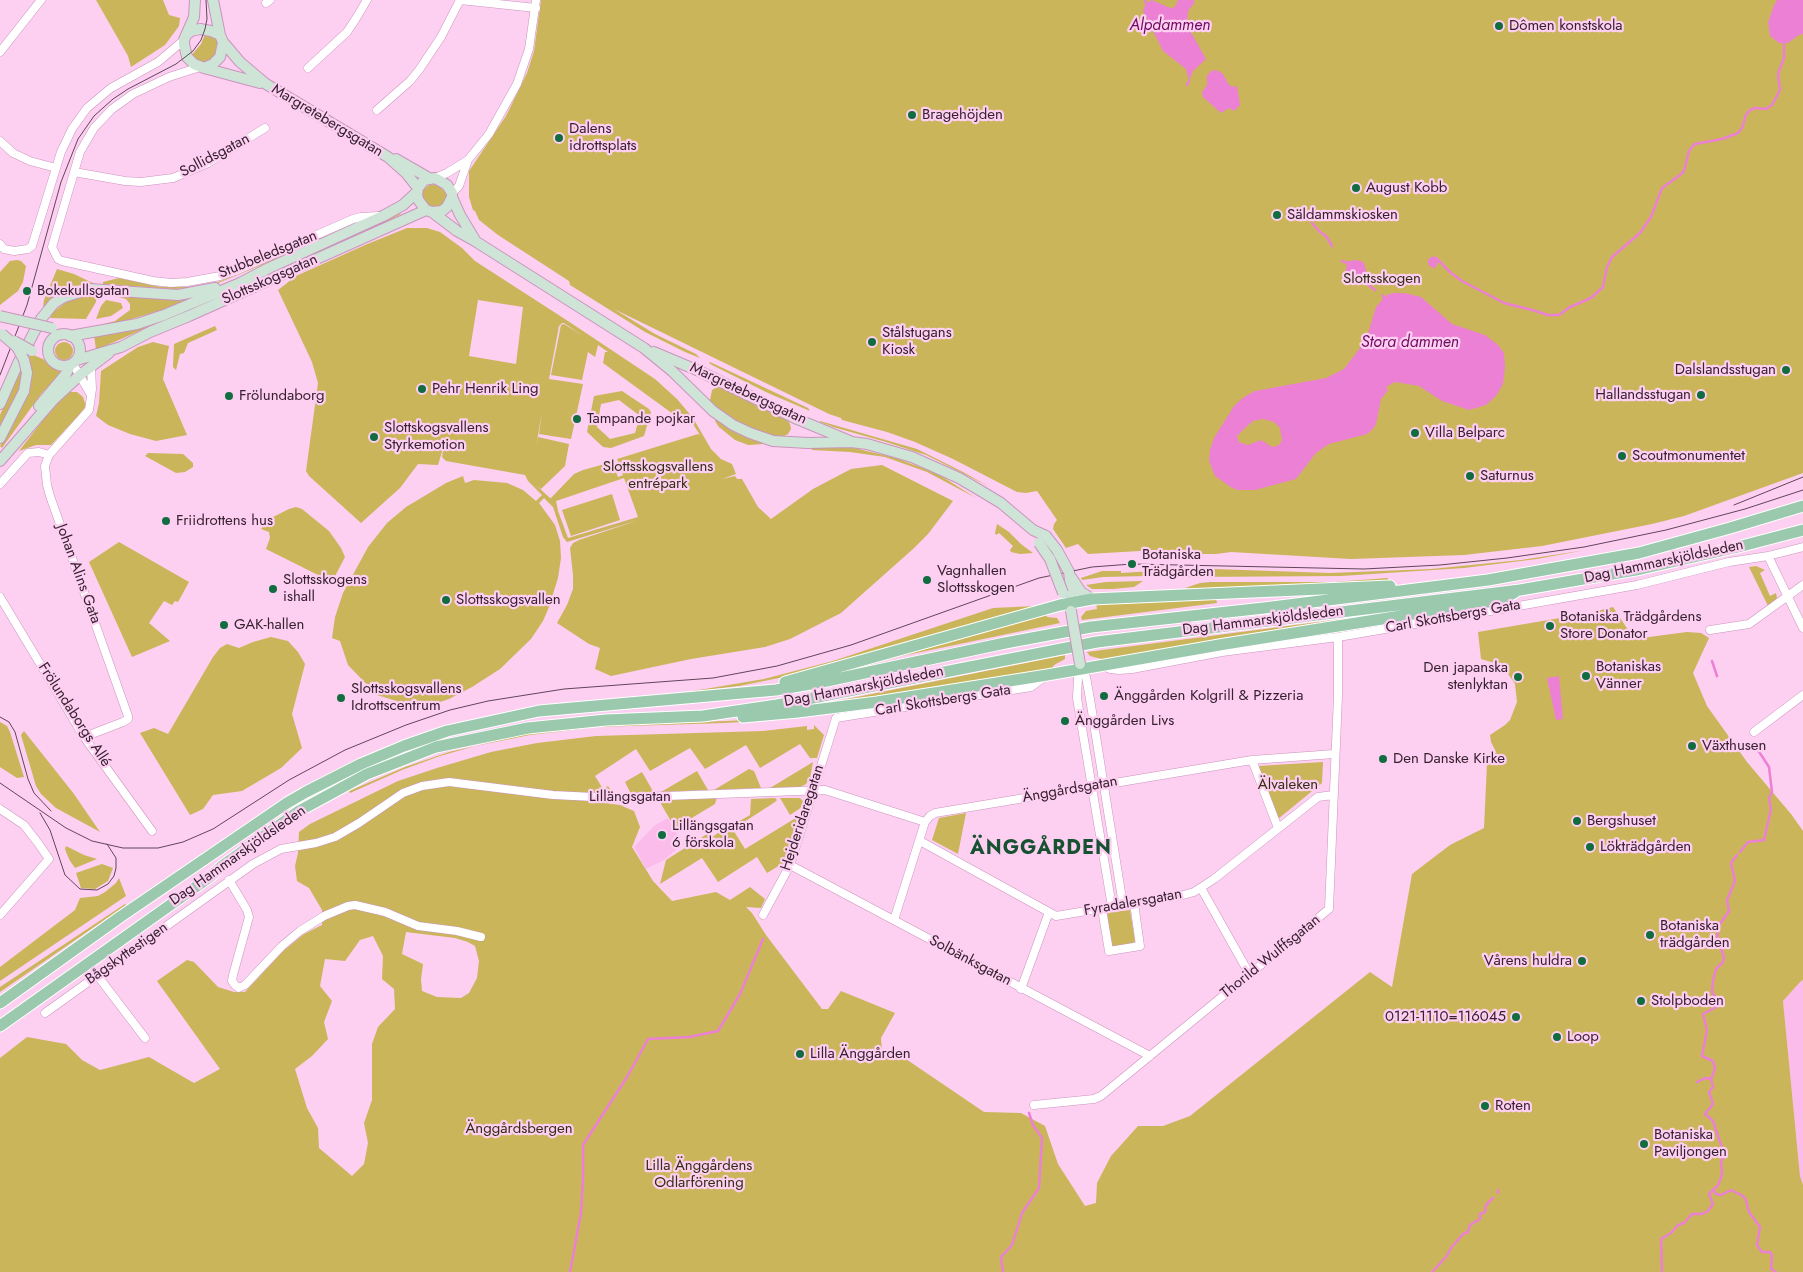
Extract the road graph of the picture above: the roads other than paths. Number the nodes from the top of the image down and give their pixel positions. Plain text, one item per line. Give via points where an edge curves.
1 (41, 0) edge
2 (195, 0) edge
3 (213, 0) edge
4 (367, 0) edge
5 (460, 0) edge
6 (536, 4) edge
7 (185, 38) junction
8 (222, 38) junction
9 (0, 52) edge
10 (202, 68) junction
11 (308, 68) dead end
12 (266, 84) junction
13 (377, 110) dead end
14 (265, 128) dead end
15 (0, 141) edge
16 (388, 157) junction
17 (468, 160) junction
18 (56, 168) junction
19 (74, 172) junction
20 (432, 178) junction
21 (418, 190) junction
22 (452, 195) junction
23 (429, 211) junction
24 (383, 216) junction
25 (475, 240) junction
26 (0, 244) edge
27 (250, 277) junction
28 (0, 316) edge
29 (1, 333) edge
30 (67, 335) junction
31 (644, 348) junction
32 (114, 350) junction
33 (50, 357) junction
34 (73, 363) junction
35 (91, 367) junction
36 (80, 375) junction
37 (91, 395) junction
38 (0, 404) edge
39 (0, 438) edge
40 (851, 442) junction
41 (49, 455) junction
42 (0, 456) edge
43 (0, 461) edge
44 (0, 484) edge
45 (1803, 506) edge
46 (1803, 530) edge
47 (1043, 539) junction
48 (1803, 547) edge
49 (1768, 556) junction
50 (1436, 586) junction
51 (1803, 586) edge
52 (1070, 590) junction
53 (1520, 590) junction
54 (0, 596) edge
55 (1787, 597) junction
56 (1092, 599) junction
57 (1070, 607) junction
58 (1803, 628) edge
59 (1710, 630) dead end
60 (1338, 637) junction
61 (1102, 665) junction
62 (1080, 666) junction
63 (1047, 675) junction
64 (739, 694) junction
65 (1803, 695) edge
66 (703, 716) junction
67 (836, 718) joint
68 (1754, 732) dead end
69 (1096, 733) junction
70 (1082, 735) junction
71 (84, 737) junction
72 (1334, 754) junction
73 (1252, 760) junction
74 (449, 782) joint
75 (1104, 784) junction
76 (1091, 787) junction
77 (813, 790) junction
78 (1333, 795) junction
79 (0, 809) edge
80 (925, 822) junction
81 (1278, 828) junction
82 (152, 831) dead end
83 (920, 841) junction
84 (1112, 844) junction
85 (1102, 846) junction
86 (790, 866) junction
87 (229, 880) junction
88 (1201, 888) junction
89 (1134, 903) junction
90 (1123, 905) junction
91 (1112, 907) junction
92 (1102, 909) junction
93 (1049, 912) junction
94 (0, 915) edge
95 (763, 915) dead end
96 (894, 920) junction
97 (481, 937) dead end
98 (97, 975) junction
99 (1250, 975) junction
100 (26, 984) junction
101 (1021, 989) junction
102 (0, 997) edge
103 (0, 1003) edge
104 (45, 1013) dead end
105 (0, 1026) edge
106 (145, 1038) dead end
107 (1150, 1056) junction
108 (1034, 1105) dead end

1 - 9 street
2 - 7 main road via 194,17
3 - 8 main road
4 - 11 street via 352,25
5 - 6 street
5 - 13 street via 420,70
6 - 17 street via 529,49 517,84 489,134
7 - 8 main road via 191,31 200,29 212,31
7 - 10 main road via 187,57
7 - 18 street via 158,62 108,90 88,108 66,140
8 - 10 main road via 220,57
8 - 12 main road, Margretebergsgatan via 240,62
10 - 12 main road, Margretebergsgatan
10 - 19 street via 154,83 112,108 88,136
12 - 16 main road, Margretebergsgatan
14 - 19 street, Sollidsgatan via 209,162 173,178 124,181
15 - 18 street via 13,153
16 - 20 main road, Margretebergsgatan
16 - 21 main road, Margretebergsgatan via 402,168
17 - 20 street
17 - 22 street via 459,186
18 - 26 street via 33,243 28,249 14,251 4,249
19 - 24 street, Stubbeledsgatan via 52,247 55,255 62,261 158,282 208,279 235,271 353,219
20 - 21 main road via 424,180
20 - 22 main road, Margretebergsgatan via 444,182
21 - 23 main road, Margretebergsgatan via 419,202
21 - 24 main road, Slottsskogsgatan via 403,205
22 - 23 main road via 447,207
22 - 25 main road, Margretebergsgatan
23 - 25 main road, Margretebergsgatan
23 - 32 main road, Slottsskogsgatan
24 - 27 main road, Slottsskogsgatan
25 - 31 main road, Margretebergsgatan
27 - 30 main road, Slottsskogsgatan via 147,321
27 - 38 main road, Slottsskogsgatan via 178,295 100,289 82,290 64,297 41,319
28 - 30 main road, bridge via 52,328
29 - 33 main road, bridge via 32,351
29 - 39 main road, bridge via 16,347 27,372 24,391
30 - 33 main road via 50,343
30 - 34 main road via 79,345 80,353
31 - 40 main road, Margretebergsgatan
31 - 40 main road, Margretebergsgatan via 713,411 743,430 773,441
32 - 34 main road, Slottsskogsgatan
32 - 35 main road, Slottsskogsgatan
33 - 34 main road via 59,365
34 - 36 street
34 - 42 main road
35 - 36 main road, Slottsskogsgatan
35 - 37 street
36 - 37 street
36 - 43 main road, Slottsskogsgatan via 47,406
37 - 41 street via 87,414
40 - 47 main road, Margretebergsgatan via 912,457 959,478 1001,503
41 - 44 street via 28,453
41 - 71 street, Johan Alins Gata via 45,466 46,486 128,716 123,722
45 - 50 main road, Dag Hammarskjöldsleden via 1639,552 1488,580
46 - 53 main road, Dag Hammarskjöldsleden via 1641,569
47 - 52 main road, Margretebergsgatan, bridge via 1050,560
47 - 52 main road, Margretebergsgatan, bridge via 1057,550 1068,572
48 - 49 street, Carl Skottsbergs Gata
49 - 55 street
49 - 60 street, Carl Skottsbergs Gata via 1637,585
50 - 56 main road via 1369,586
50 - 64 main road, Dag Hammarskjöldsleden via 1091,628 822,682
51 - 55 street
52 - 56 main road via 1082,592
52 - 57 main road, Margretebergsgatan via 1065,599
53 - 61 main road via 1501,600
53 - 66 main road, Dag Hammarskjöldsleden via 1097,642 777,705
54 - 71 street, Frölundaborgs Allé
55 - 58 street
55 - 59 street via 1749,624
56 - 57 main road
57 - 62 main road, Margretebergsgatan, bridge
57 - 64 main road
60 - 61 street, Carl Skottsbergs Gata via 1222,652 1132,669 1110,669
60 - 72 street, Thorild Wulffsgatan
61 - 62 main road
62 - 63 main road
62 - 69 street via 1086,677
62 - 70 street via 1076,698
63 - 66 main road via 798,712 747,717
63 - 67 street, Carl Skottsbergs Gata via 1031,687
64 - 100 main road, Dag Hammarskjöldsleden via 539,711 448,731 404,746 361,764 288,803
65 - 68 street
66 - 105 main road, Dag Hammarskjöldsleden via 606,720 528,728 436,747 367,774 299,811
67 - 77 street, Hejderidaregatan
69 - 70 street
69 - 75 street
70 - 76 street
71 - 82 street, Frölundaborgs Allé
72 - 73 street, Änggårdsgatan
72 - 78 street, Thorild Wulffsgatan
73 - 75 street, Änggårdsgatan
73 - 81 street
74 - 77 street, Lillängsgatan via 553,795 614,798
74 - 87 street, Bågskyttestigen via 409,791 335,837 281,849
75 - 76 street, Änggårdsgatan
75 - 84 street
76 - 80 street, Änggårdsgatan via 935,813
76 - 85 street
77 - 80 street via 825,790
77 - 86 street, Hejderidaregatan
78 - 81 street, Fyradalersgatan via 1318,797
78 - 99 street, Thorild Wulffsgatan via 1329,909
79 - 94 street via 24,825 48,859
80 - 83 street
81 - 88 street, Fyradalersgatan
83 - 93 street, Fyradalersgatan
83 - 96 street
84 - 85 street
84 - 90 street
85 - 91 street
86 - 95 street, Hejderidaregatan
86 - 96 street, Solbänksgatan
87 - 97 street via 249,917 232,981 240,988 300,931 348,906 385,912 418,926
87 - 98 street, Bågskyttestigen
88 - 89 street, Fyradalersgatan via 1184,895
88 - 99 street
89 - 90 street, Fyradalersgatan
89 - 92 street via 1140,946 1110,951
90 - 91 street, Fyradalersgatan
91 - 92 street, Fyradalersgatan
92 - 93 street, Fyradalersgatan via 1056,916
93 - 101 street
96 - 101 street, Solbänksgatan
98 - 104 street, Bågskyttestigen
98 - 106 street
99 - 107 street, Thorild Wulffsgatan
100 - 102 main road
100 - 103 main road, Dag Hammarskjöldsleden
101 - 107 street, Solbänksgatan
107 - 108 street, Thorild Wulffsgatan via 1094,1099

